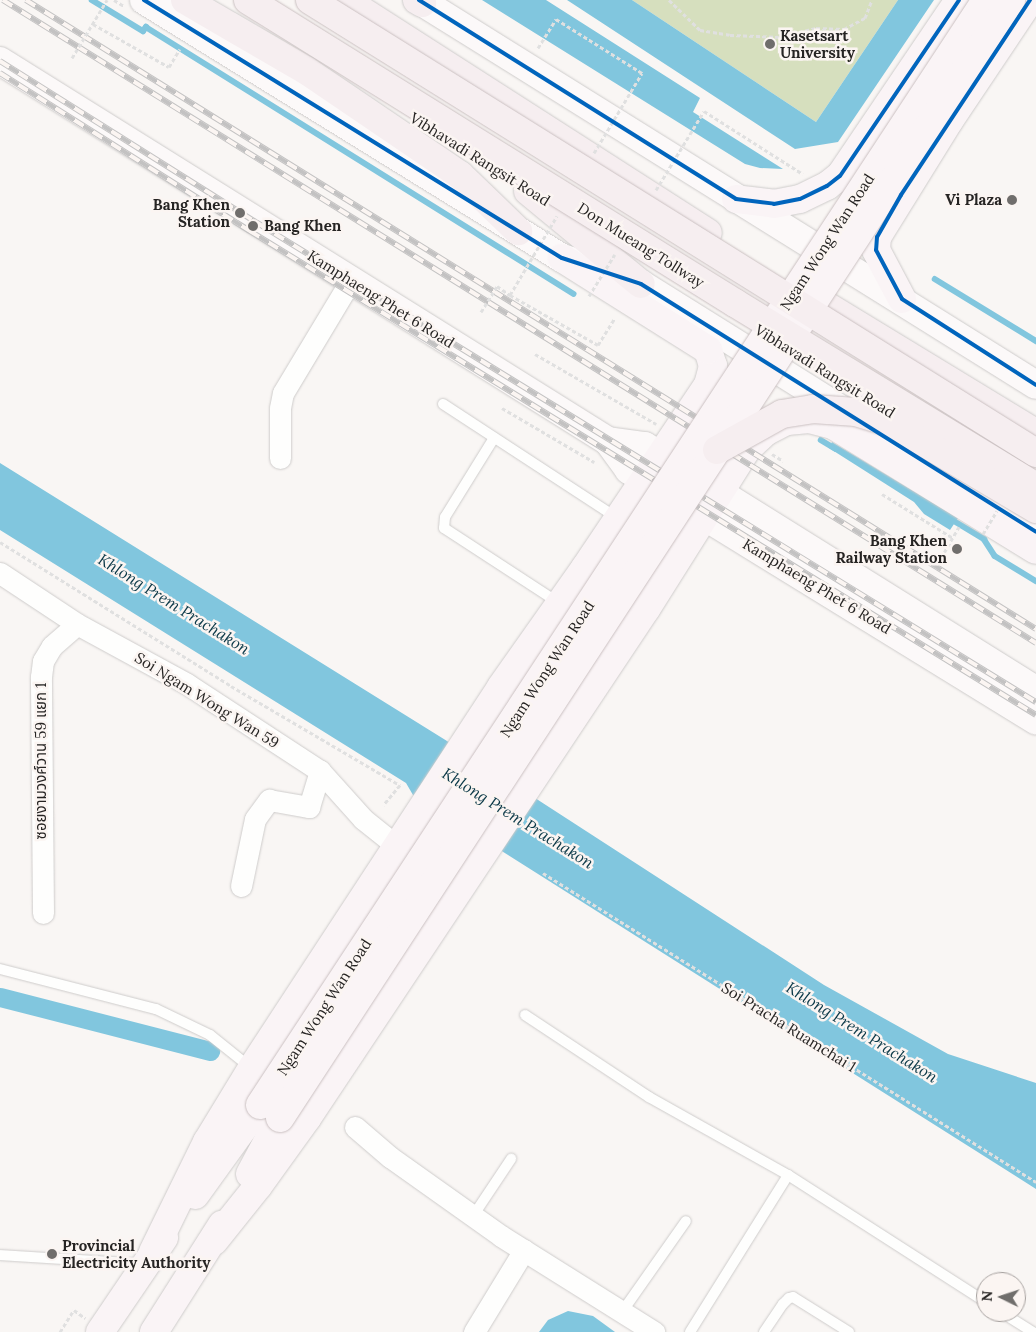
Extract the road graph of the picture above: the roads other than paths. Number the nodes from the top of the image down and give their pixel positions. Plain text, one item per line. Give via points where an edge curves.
1 (144, 0) edge
2 (185, 0) edge
3 (233, 0) edge
4 (248, 0) edge
5 (310, 0) edge
6 (345, 0) edge
7 (958, 0) edge
8 (986, 0) edge
9 (1011, 0) edge
10 (1030, 0) edge
11 (419, 1) edge
12 (0, 61) edge
13 (840, 176) junction
14 (528, 191) junction
15 (901, 195) junction
16 (736, 199) junction
17 (518, 231) junction
18 (562, 258) junction
19 (351, 280) junction
20 (641, 284) junction
21 (902, 299) junction
22 (1036, 385) edge
23 (443, 404) dead end
24 (1036, 433) edge
25 (494, 438) junction
26 (608, 441) junction
27 (717, 450) junction
28 (1036, 453) edge
29 (660, 456) junction
30 (280, 458) dead end
31 (645, 480) junction
32 (1036, 487) edge
33 (720, 493) junction
34 (1036, 504) edge
35 (1036, 509) edge
36 (705, 517) junction
37 (618, 519) junction
38 (1036, 532) edge
39 (1036, 550) edge
40 (586, 568) junction
41 (0, 574) edge
42 (560, 603) junction
43 (646, 609) junction
44 (77, 624) junction
45 (1036, 690) edge
46 (1036, 720) edge
47 (320, 771) junction
48 (398, 847) junction
49 (241, 886) dead end
50 (43, 913) dead end
51 (0, 969) edge
52 (525, 1015) dead end
53 (252, 1068) junction
54 (270, 1112) junction
55 (355, 1127) dead end
56 (511, 1159) dead end
57 (788, 1175) junction
58 (473, 1216) junction
59 (686, 1221) dead end
60 (214, 1241) junction
61 (524, 1250) junction
62 (0, 1255) edge
63 (149, 1258) junction
64 (976, 1296) edge
65 (622, 1312) junction
66 (1017, 1322) edge
67 (100, 1332) edge
68 (154, 1332) edge
69 (474, 1332) edge
70 (654, 1332) edge
71 (690, 1332) edge
72 (764, 1332) edge
73 (849, 1332) edge
74 (1033, 1332) edge

1 - 17 main road, Vibhavadi Rangsit Road
2 - 17 highway via 307,71 460,175
3 - 14 highway, Vibhavadi Rangsit Road
4 - 32 highway, Don Mueang Tollway, bridge
5 - 28 highway, bridge
6 - 24 highway via 758,265
7 - 13 main road
8 - 54 main road, Ngam Wong Wan Road, bridge
9 - 27 main road, Ngam Wong Wan Road, bridge
10 - 15 main road
11 - 16 main road
12 - 19 main road, Kamphaeng Phet 6 Road
13 - 15 main road via 841,194 846,202 863,211 884,207
13 - 16 main road via 800,199 774,204
14 - 20 highway
14 - 34 highway, Vibhavadi Rangsit Road via 731,311
15 - 21 main road via 877,237 876,250
16 - 21 main road
17 - 18 main road, Vibhavadi Rangsit Road
18 - 20 main road, Vibhavadi Rangsit Road
18 - 29 main road via 708,350 713,366 708,385
19 - 26 main road, Kamphaeng Phet 6 Road
19 - 30 street via 283,393
20 - 38 main road, Vibhavadi Rangsit Road
21 - 22 main road
23 - 25 lane
25 - 37 lane
25 - 42 lane via 445,517 444,528
26 - 29 main road, Kamphaeng Phet 6 Road via 645,446
26 - 31 main road, Kamphaeng Phet 6 Road via 629,470
27 - 35 highway, bridge via 782,414 813,409 856,412 891,423
27 - 54 main road, Ngam Wong Wan Road, bridge
29 - 31 main road
29 - 33 main road, Kamphaeng Phet 6 Road
31 - 36 main road, Kamphaeng Phet 6 Road
31 - 37 main road
33 - 36 main road
33 - 39 main road via 746,450 765,432 787,420 809,419 833,425
33 - 45 main road, Kamphaeng Phet 6 Road
36 - 43 main road
36 - 46 main road, Kamphaeng Phet 6 Road
37 - 40 main road
40 - 42 main road
40 - 43 main road via 608,546 617,543 656,565 658,578
41 - 44 street, Soi Ngam Wong Wan 59
42 - 48 main road via 501,687
43 - 60 main road via 302,1125
44 - 47 street, Soi Ngam Wong Wan 59 via 187,684
44 - 50 street, ซอยงามวงศ์วาน 59 แยก 1 via 52,646 43,662 40,677
47 - 48 street, Soi Ngam Wong Wan 59 via 363,819
47 - 49 street via 309,807 269,800 255,819
48 - 53 main road
51 - 53 lane via 156,1009 210,1035
52 - 57 lane via 649,1097
53 - 63 main road via 207,1142
54 - 60 main road, Ngam Wong Wan Road
54 - 63 main road, Ngam Wong Wan Road
55 - 58 street via 390,1158
56 - 58 lane
57 - 64 lane
57 - 71 lane
58 - 61 street
59 - 65 lane
60 - 68 main road, Ngam Wong Wan Road
61 - 65 street
61 - 69 street
62 - 63 lane
63 - 67 main road, Ngam Wong Wan Road
65 - 70 street
66 - 74 lane
72 - 73 lane via 783,1304 793,1297

